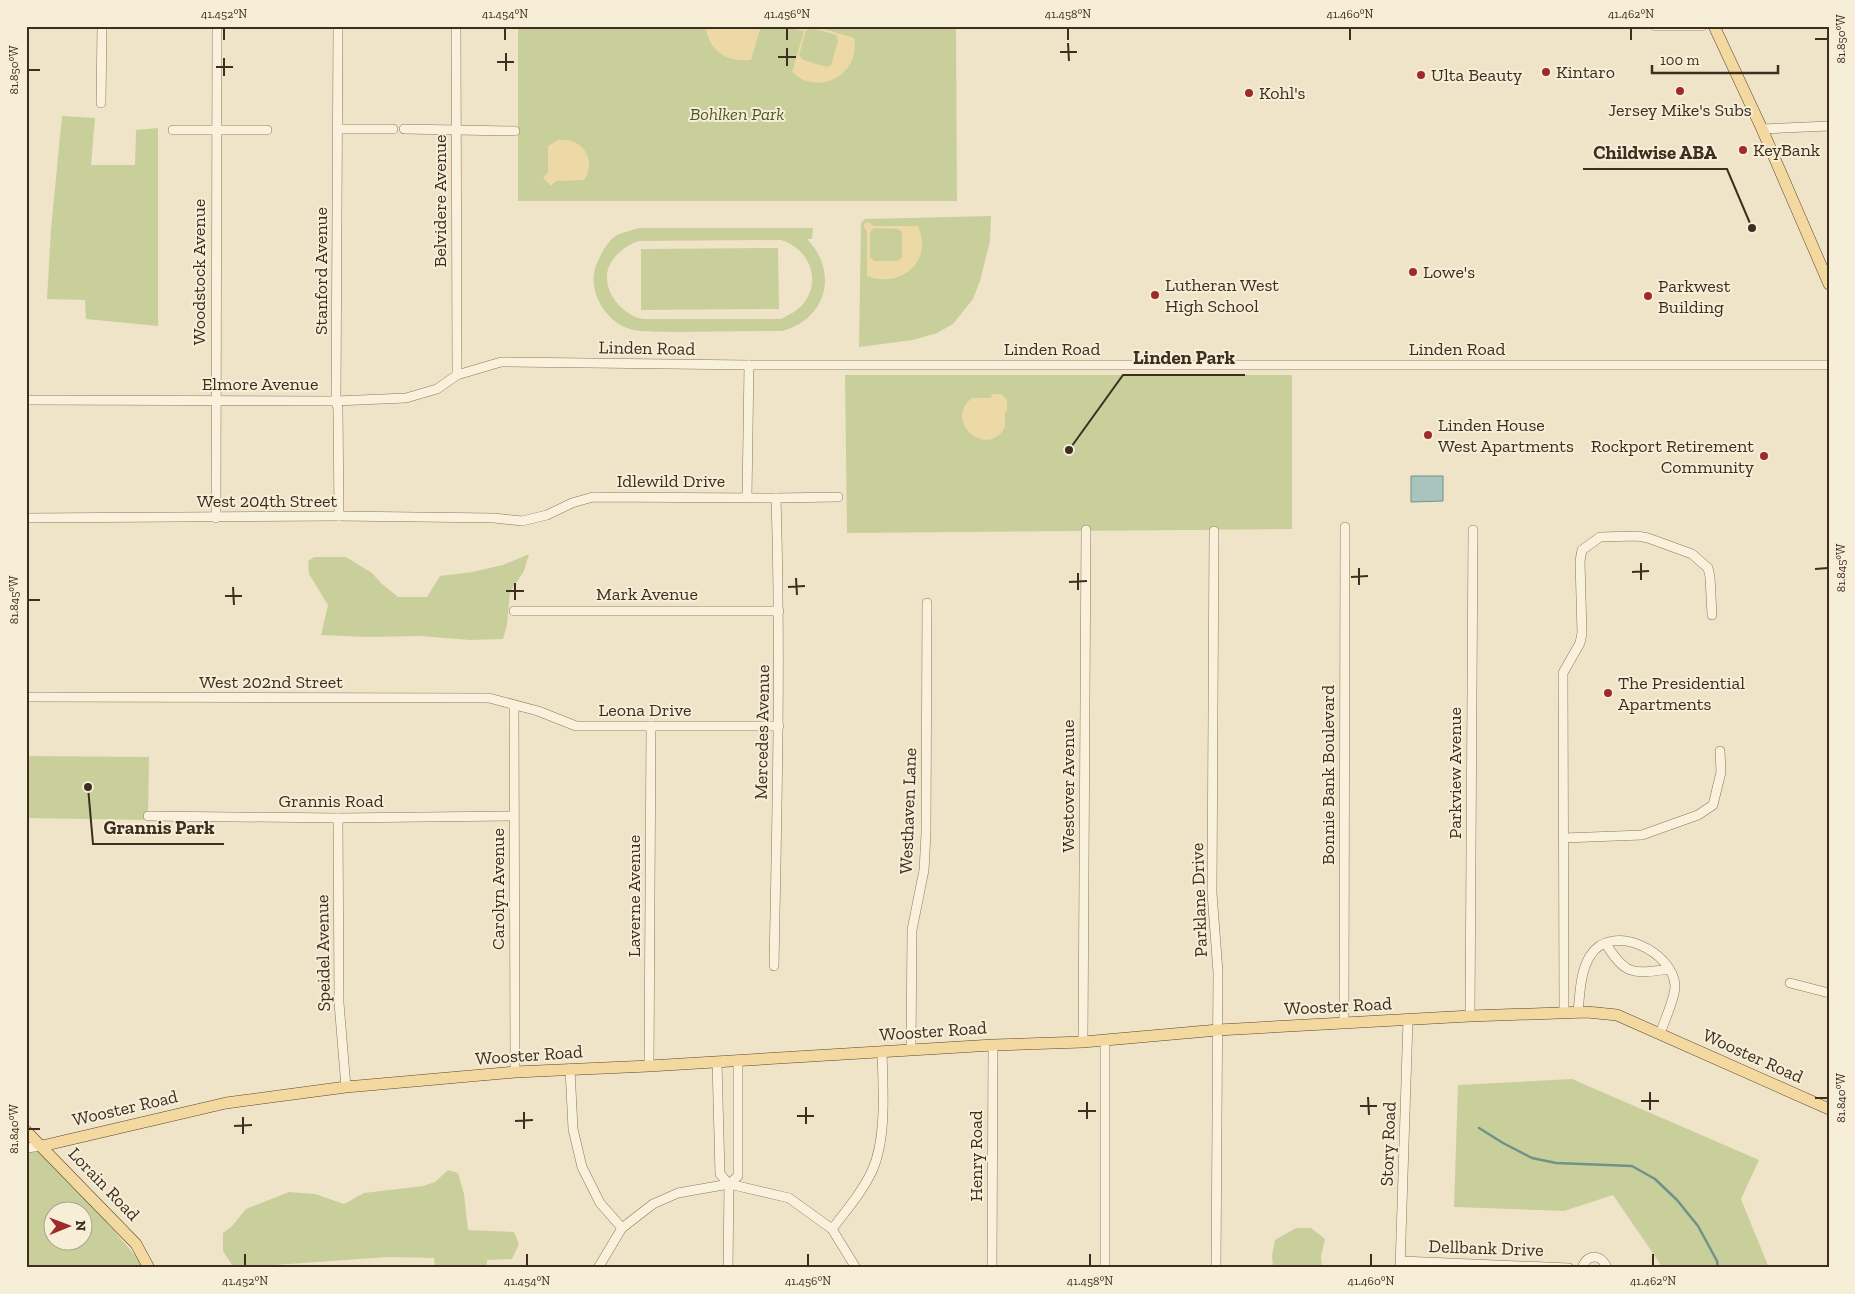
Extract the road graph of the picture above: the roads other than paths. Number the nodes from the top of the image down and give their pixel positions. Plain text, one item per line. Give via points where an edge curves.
1 (102, 26) edge
2 (217, 26) edge
3 (338, 26) edge
4 (456, 26) edge
5 (1655, 26) edge
6 (1702, 26) edge
7 (1714, 26) edge
8 (101, 103) dead end
9 (1829, 126) edge
10 (338, 129) junction
11 (393, 129) dead end
12 (404, 129) dead end
13 (1762, 129) junction
14 (173, 130) dead end
15 (216, 130) junction
16 (267, 130) dead end
17 (455, 130) junction
18 (515, 130) dead end
19 (1829, 284) edge
20 (1829, 365) edge
21 (486, 366) joint
22 (749, 366) junction
23 (457, 375) junction
24 (216, 399) junction
25 (26, 400) edge
26 (336, 401) junction
27 (747, 497) junction
28 (838, 497) dead end
29 (776, 498) junction
30 (339, 516) junction
31 (26, 518) edge
32 (216, 518) junction
33 (508, 520) joint
34 (1346, 527) dead end
35 (1086, 530) dead end
36 (1473, 530) dead end
37 (1214, 531) dead end
38 (927, 603) dead end
39 (514, 611) dead end
40 (779, 611) junction
41 (1712, 615) dead end
42 (26, 697) edge
43 (514, 705) junction
44 (651, 726) junction
45 (779, 726) junction
46 (1720, 751) dead end
47 (148, 816) dead end
48 (514, 816) junction
49 (338, 818) junction
50 (1564, 838) junction
51 (1606, 944) junction
52 (774, 966) dead end
53 (1669, 969) junction
54 (1790, 983) dead end
55 (1829, 993) edge
56 (1578, 1012) junction
57 (1564, 1013) junction
58 (1470, 1016) junction
59 (1408, 1020) junction
60 (1344, 1024) junction
61 (1218, 1030) junction
62 (1660, 1034) junction
63 (1105, 1040) junction
64 (1082, 1042) junction
65 (993, 1045) junction
66 (911, 1050) junction
67 (882, 1052) junction
68 (738, 1060) junction
69 (718, 1062) junction
70 (649, 1066) junction
71 (570, 1069) junction
72 (515, 1072) junction
73 (346, 1087) junction
74 (1829, 1109) edge
75 (26, 1130) edge
76 (42, 1146) junction
77 (26, 1148) edge
78 (729, 1184) junction
79 (622, 1228) junction
80 (832, 1229) junction
81 (1400, 1264) edge
82 (149, 1268) edge
83 (598, 1268) edge
84 (728, 1268) edge
85 (856, 1268) edge
86 (992, 1268) edge
87 (1104, 1268) edge
88 (1216, 1268) edge
89 (1569, 1268) edge
90 (1582, 1268) edge
91 (1607, 1268) edge

1 - 8 street
2 - 15 street, Woodstock Avenue
3 - 10 street, Stanford Avenue
4 - 17 street, Belvidere Avenue
5 - 6 street
7 - 13 main road
9 - 13 street
10 - 11 street
10 - 26 street, Stanford Avenue
12 - 17 street
13 - 19 main road
14 - 15 street
15 - 16 street
15 - 24 street, Woodstock Avenue
17 - 18 street
17 - 23 street, Belvidere Avenue
20 - 22 street, Linden Road
21 - 22 street, Linden Road via 501,362
21 - 23 street, Elmore Avenue
22 - 27 street
23 - 26 street, Elmore Avenue via 437,389 406,398
24 - 25 street, Elmore Avenue
24 - 26 street, Elmore Avenue
24 - 32 street, Woodstock Avenue
26 - 30 street, Stanford Avenue
27 - 29 street, Idlewild Drive
27 - 33 street, Idlewild Drive via 593,497 547,515 522,521
28 - 29 street, Idlewild Drive
29 - 40 street, Mercedes Avenue
30 - 32 street, West 204th Street
30 - 33 street, West 204th Street
31 - 32 street, West 204th Street
34 - 60 street, Bonnie Bank Boulevard
35 - 64 street, Westover Avenue
36 - 58 street, Parkview Avenue
37 - 61 street, Parklane Drive via 1212,893
38 - 66 street, Westhaven Lane via 926,834 924,870 912,930
39 - 40 street, Mark Avenue
40 - 45 street, Mercedes Avenue
41 - 50 street via 1708,568 1692,554 1637,536 1600,537 1582,550 1582,633 1563,673
42 - 43 street, West 202nd Street via 489,698
43 - 44 street, Leona Drive via 576,726
43 - 48 street, Carolyn Avenue
44 - 45 street, Leona Drive
44 - 70 street, Laverne Avenue
45 - 52 street, Mercedes Avenue
46 - 50 street via 1720,772 1713,805 1698,815 1642,835
47 - 49 street, Grannis Road
48 - 49 street, Grannis Road
48 - 72 street, Carolyn Avenue
49 - 73 street, Speidel Avenue via 339,1003
50 - 57 street
51 - 53 street via 1613,940 1641,945 1661,958
51 - 53 street via 1620,965 1628,970
51 - 56 street via 1590,955 1581,985
53 - 62 street via 1675,987
54 - 55 street
56 - 57 main road, Wooster Road
56 - 62 main road, Wooster Road via 1616,1015
57 - 58 main road, Wooster Road
58 - 59 main road, Wooster Road
59 - 60 main road, Wooster Road
59 - 81 street, Story Road
60 - 61 main road, Wooster Road
61 - 63 main road, Wooster Road
61 - 88 street, Parklane Drive
62 - 74 main road, Wooster Road
63 - 64 main road, Wooster Road
63 - 87 street
64 - 65 main road, Wooster Road
65 - 66 main road, Wooster Road
65 - 86 street, Henry Road
66 - 67 main road, Wooster Road
67 - 68 main road, Wooster Road
67 - 80 street via 879,1147 872,1171
68 - 69 main road, Wooster Road
68 - 78 street via 738,1176
69 - 70 main road, Wooster Road
69 - 78 street via 720,1174
70 - 71 main road, Wooster Road
71 - 72 main road, Wooster Road
71 - 79 street via 573,1129 582,1167 600,1203
72 - 73 main road, Wooster Road
73 - 76 main road, Wooster Road via 226,1103
75 - 76 main road, Lorain Road
76 - 77 street, Wooster Road
76 - 82 main road, Lorain Road via 136,1244
78 - 79 street via 678,1193 653,1204
78 - 80 street via 789,1198
78 - 84 street
79 - 83 street
80 - 85 street
81 - 89 street, Dellbank Drive
90 - 91 street via 1588,1258 1596,1257 1604,1260

